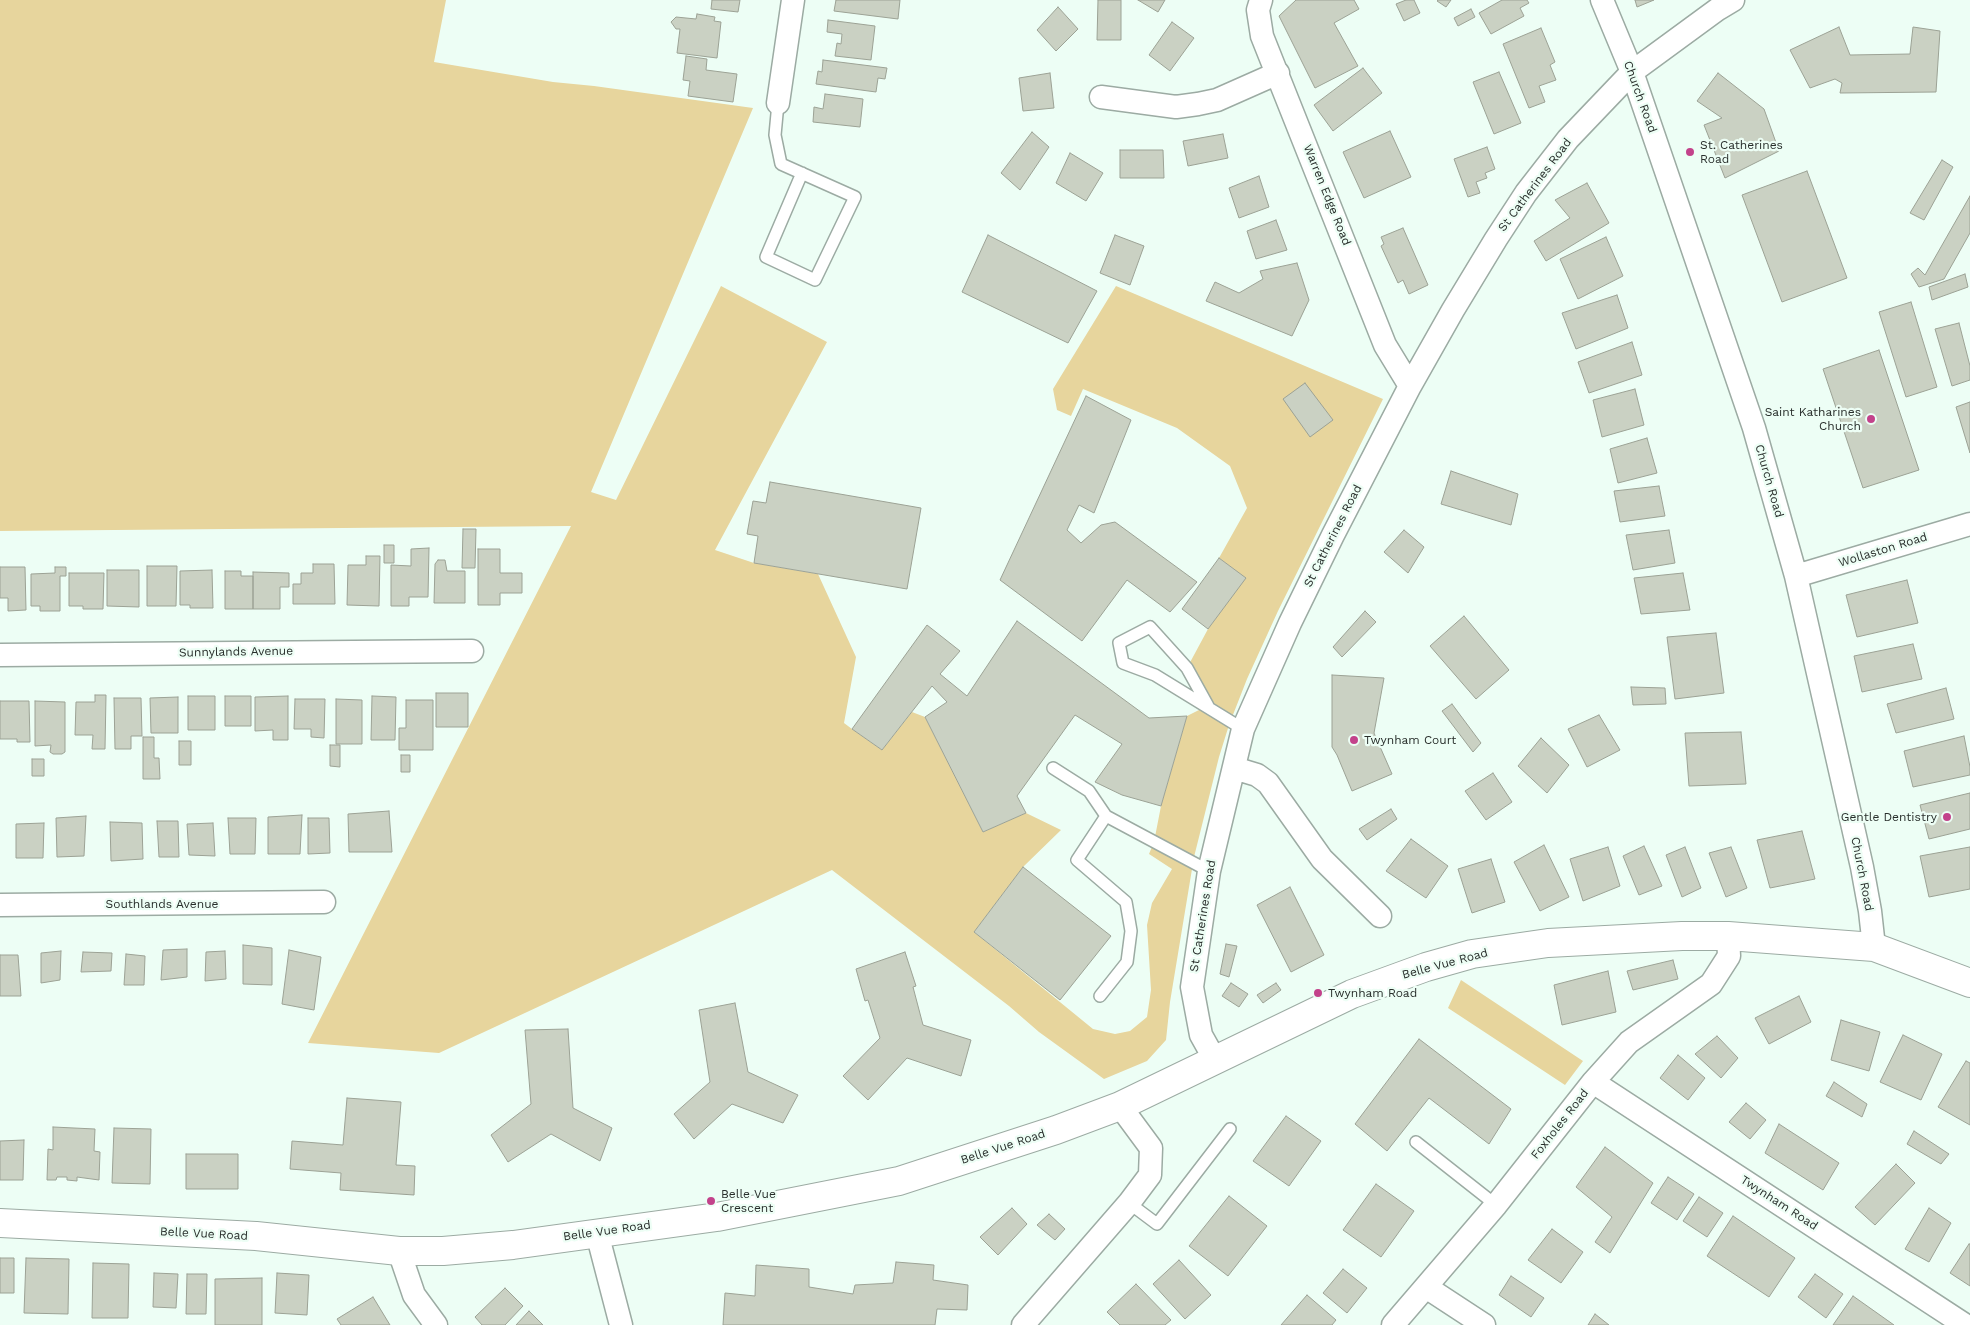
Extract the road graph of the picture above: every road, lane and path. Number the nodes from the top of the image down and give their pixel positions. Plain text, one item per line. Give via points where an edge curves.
1 (793, 0) edge
2 (1261, 0) edge
3 (1602, 0) edge
4 (1734, 0) edge
5 (1632, 72) junction
6 (1278, 73) junction
7 (1101, 97) dead end
8 (778, 103) joint
9 (802, 173) junction
10 (1410, 386) junction
11 (1969, 531) edge
12 (1796, 576) junction
13 (472, 651) dead end
14 (0, 655) edge
15 (1208, 706) junction
16 (1243, 729) junction
17 (1053, 768) dead end
18 (1234, 768) junction
19 (1106, 816) junction
20 (1209, 872) junction
21 (324, 902) dead end
22 (0, 905) edge
23 (1380, 916) dead end
24 (1728, 936) junction
25 (1874, 948) junction
26 (1970, 983) edge
27 (1100, 996) dead end
28 (1216, 1060) junction
29 (1593, 1082) junction
30 (1120, 1106) junction
31 (1230, 1129) dead end
32 (1416, 1142) dead end
33 (1128, 1203) junction
34 (1496, 1205) junction
35 (0, 1223) edge
36 (597, 1233) junction
37 (399, 1250) junction
38 (1426, 1287) junction
39 (436, 1325) edge
40 (621, 1325) edge
41 (1022, 1325) edge
42 (1393, 1325) edge
43 (1484, 1325) edge
44 (1965, 1325) edge

1 - 8 street
2 - 6 street, Warren Edge Road via 1258,10 1262,36
3 - 5 street, Church Road
4 - 5 street, St Catherines Road
5 - 10 street, St Catherines Road via 1568,139 1526,193
5 - 12 street, Church Road via 1751,419
6 - 7 street via 1216,100 1198,104 1176,106
6 - 10 street, Warren Edge Road via 1386,345
8 - 9 lane via 775,135 781,164
9 - 9 lane via 855,197 815,280 766,257
10 - 16 street, St Catherines Road via 1290,623
11 - 12 street, Wollaston Road
12 - 25 street, Church Road via 1862,868
13 - 14 street, Sunnylands Avenue
15 - 15 lane via 1156,675 1123,663 1119,643 1150,626 1187,668
15 - 16 lane
16 - 18 street, St Catherines Road
17 - 19 lane via 1089,790
18 - 20 street, St Catherines Road
18 - 23 street via 1257,775 1268,783 1322,859
19 - 20 lane
19 - 27 lane via 1077,860 1126,902 1131,931 1127,962
20 - 28 street, St Catherines Road via 1192,987 1201,1035
21 - 22 street, Southlands Avenue
24 - 25 main road, Belle Vue Road
24 - 28 main road, Belle Vue Road via 1548,942 1472,954 1352,994
24 - 29 street, Foxholes Road via 1728,956 1711,984 1629,1042
25 - 26 main road, Belle Vue Road
28 - 30 main road, Belle Vue Road
29 - 34 street, Foxholes Road
29 - 44 street, Twynham Road
30 - 33 street via 1151,1148 1150,1175
30 - 36 main road, Belle Vue Road via 899,1181 718,1217
31 - 33 lane via 1157,1224
32 - 34 lane
33 - 41 street
34 - 38 street, Foxholes Road
35 - 37 main road, Belle Vue Road via 256,1236
36 - 37 main road, Belle Vue Road via 443,1251
36 - 40 street
37 - 39 street via 414,1295
38 - 42 street, Foxholes Road
38 - 43 street

